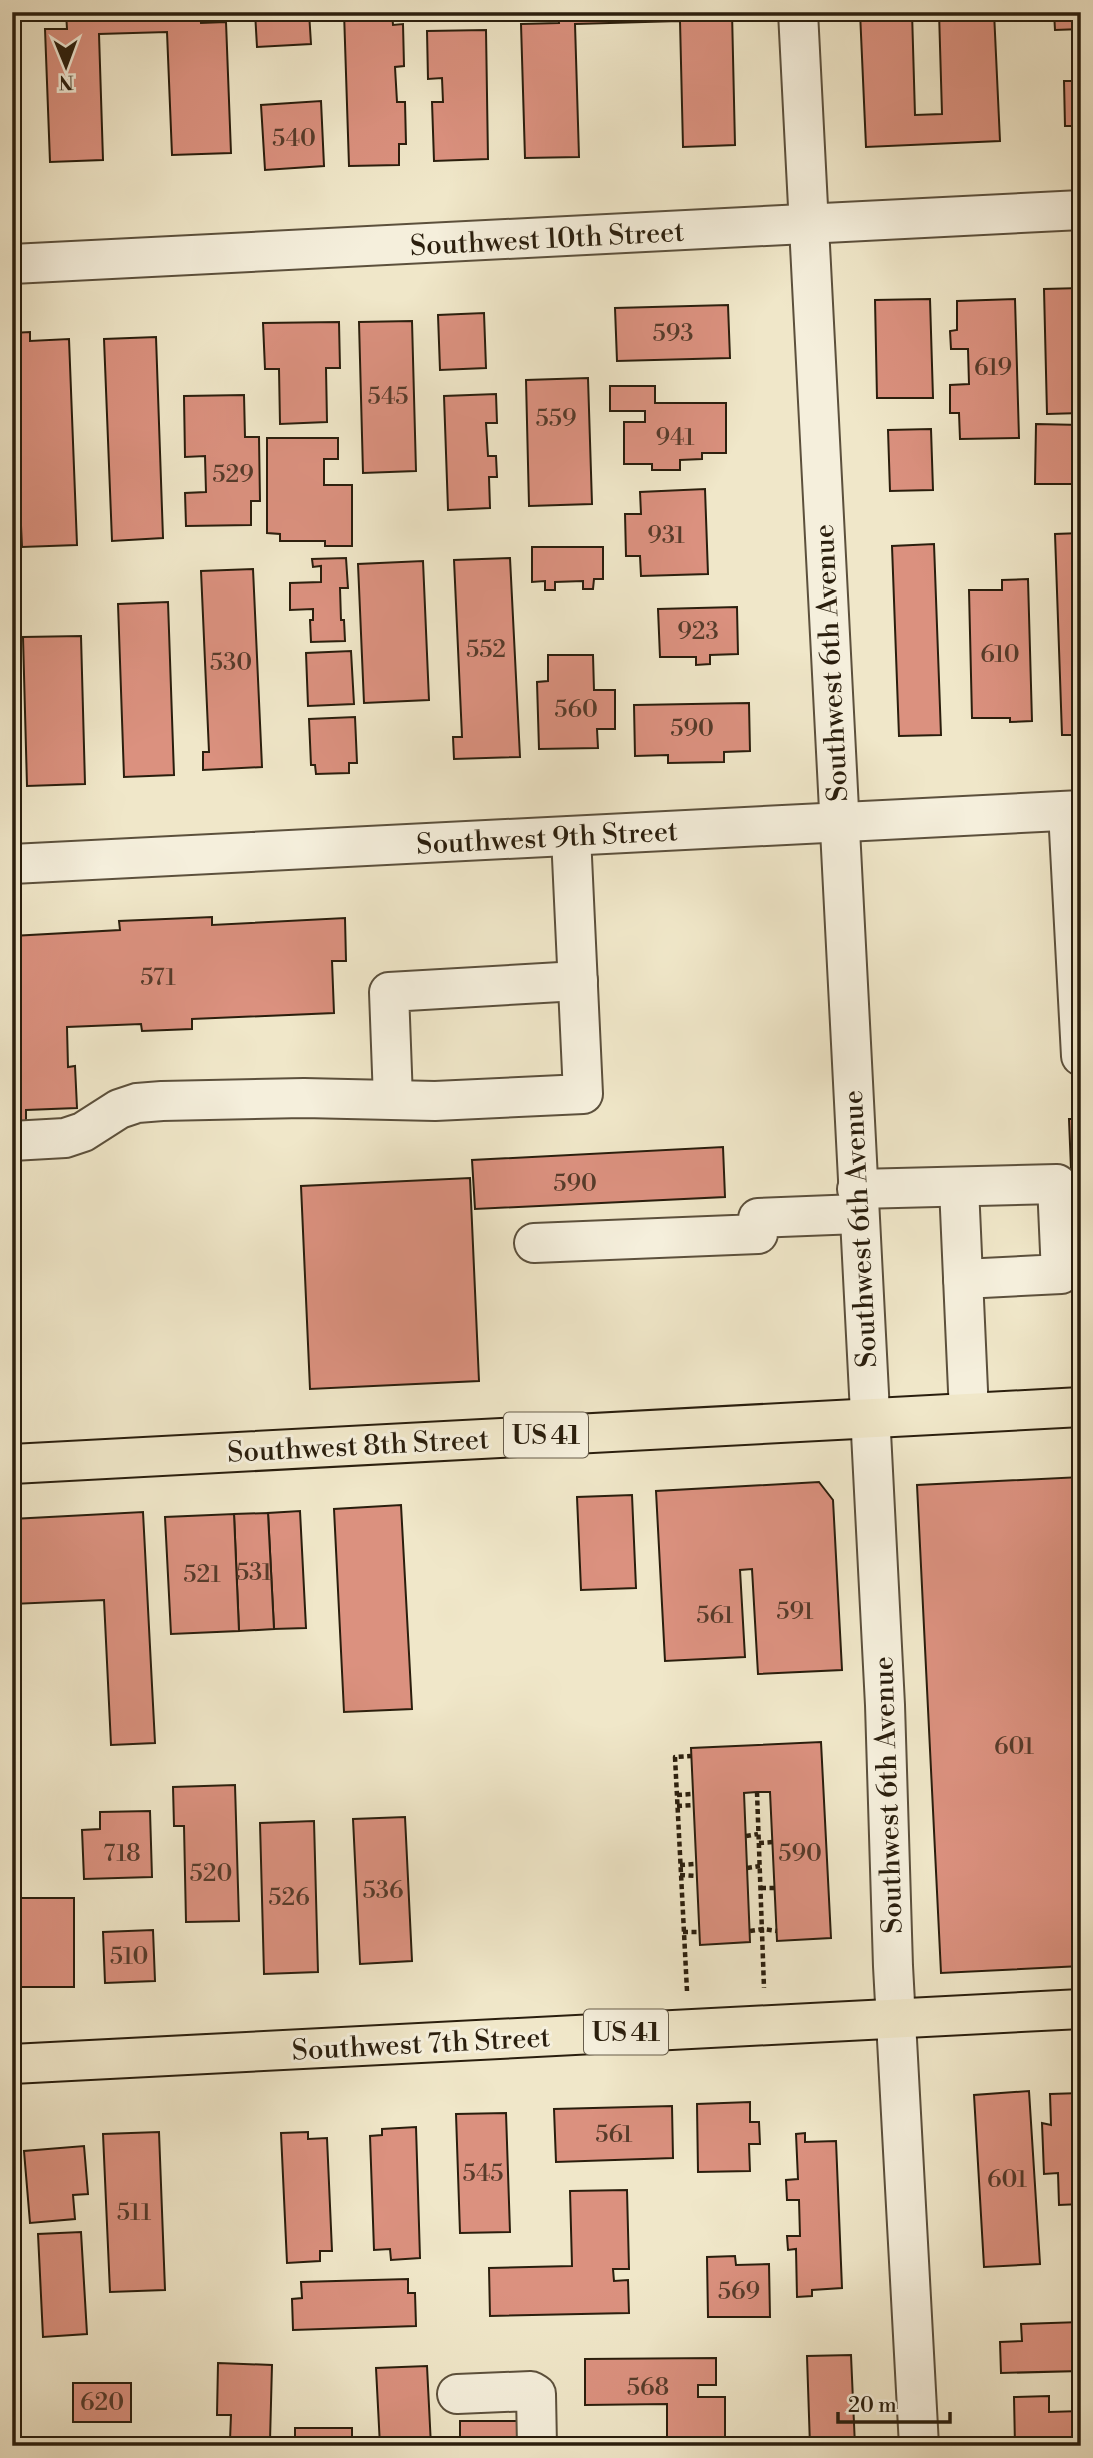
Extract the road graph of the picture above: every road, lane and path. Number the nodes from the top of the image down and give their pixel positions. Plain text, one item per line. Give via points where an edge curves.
1 (798, 12) edge
2 (1081, 210) edge
3 (808, 224) junction
4 (12, 264) edge
5 (1074, 811) edge
6 (838, 822) junction
7 (571, 836) junction
8 (12, 864) edge
9 (578, 981) junction
10 (1081, 1056) edge
11 (393, 1100) junction
12 (12, 1141) edge
13 (959, 1186) junction
14 (858, 1202) junction
15 (534, 1243) dead end
16 (963, 1279) junction
17 (1081, 1408) edge
18 (969, 1413) junction
19 (869, 1420) junction
20 (12, 1464) edge
21 (691, 1756) dead end
22 (757, 1792) dead end
23 (692, 1794) dead end
24 (677, 1795) junction
25 (693, 1805) dead end
26 (677, 1806) junction
27 (758, 1833) junction
28 (746, 1836) dead end
29 (773, 1842) dead end
30 (759, 1843) junction
31 (695, 1864) dead end
32 (680, 1865) junction
33 (760, 1866) junction
34 (747, 1868) dead end
35 (680, 1875) junction
36 (696, 1876) dead end
37 (761, 1888) junction
38 (775, 1888) dead end
39 (763, 1929) junction
40 (750, 1931) dead end
41 (777, 1931) dead end
42 (683, 1932) junction
43 (699, 1932) dead end
44 (765, 1989) dead end
45 (687, 1992) dead end
46 (1081, 2009) edge
47 (896, 2018) junction
48 (12, 2064) edge
49 (457, 2394) dead end
50 (537, 2446) edge
51 (919, 2446) edge

1 - 3 street, Southwest 6th Avenue
2 - 3 street, Southwest 10th Street
3 - 4 street, Southwest 10th Street
3 - 6 street, Southwest 6th Avenue
5 - 6 street, Southwest 9th Street
5 - 10 street
6 - 7 street, Southwest 9th Street
6 - 14 street, Southwest 6th Avenue
7 - 8 street, Southwest 9th Street
7 - 9 street
9 - 11 street via 389,992
9 - 11 street via 583,1094
11 - 12 street via 137,1103 65,1138
13 - 14 street
13 - 16 street
13 - 16 street via 1057,1184 1060,1274
14 - 15 street via 758,1218 758,1234
14 - 19 street, Southwest 6th Avenue
16 - 18 street
17 - 18 main road, Southwest 8th Street / US 41
18 - 19 main road, Southwest 8th Street / US 41
19 - 20 main road, Southwest 8th Street / US 41
19 - 47 street, Southwest 6th Avenue
21 - 24 path via 676,1757
22 - 27 path
23 - 24 path
24 - 26 path
25 - 26 path
26 - 32 path
27 - 28 path
27 - 30 path
29 - 30 path
30 - 33 path
31 - 32 path
32 - 35 path
33 - 34 path
33 - 37 path
35 - 36 path
35 - 42 path
37 - 38 path
37 - 39 path
39 - 40 path
39 - 41 path
39 - 44 path
42 - 43 path
42 - 45 path
46 - 47 main road, Southwest 7th Street / US 41
47 - 48 main road, Southwest 7th Street / US 41
47 - 51 street, Southwest 6th Avenue
49 - 50 street via 536,2394

